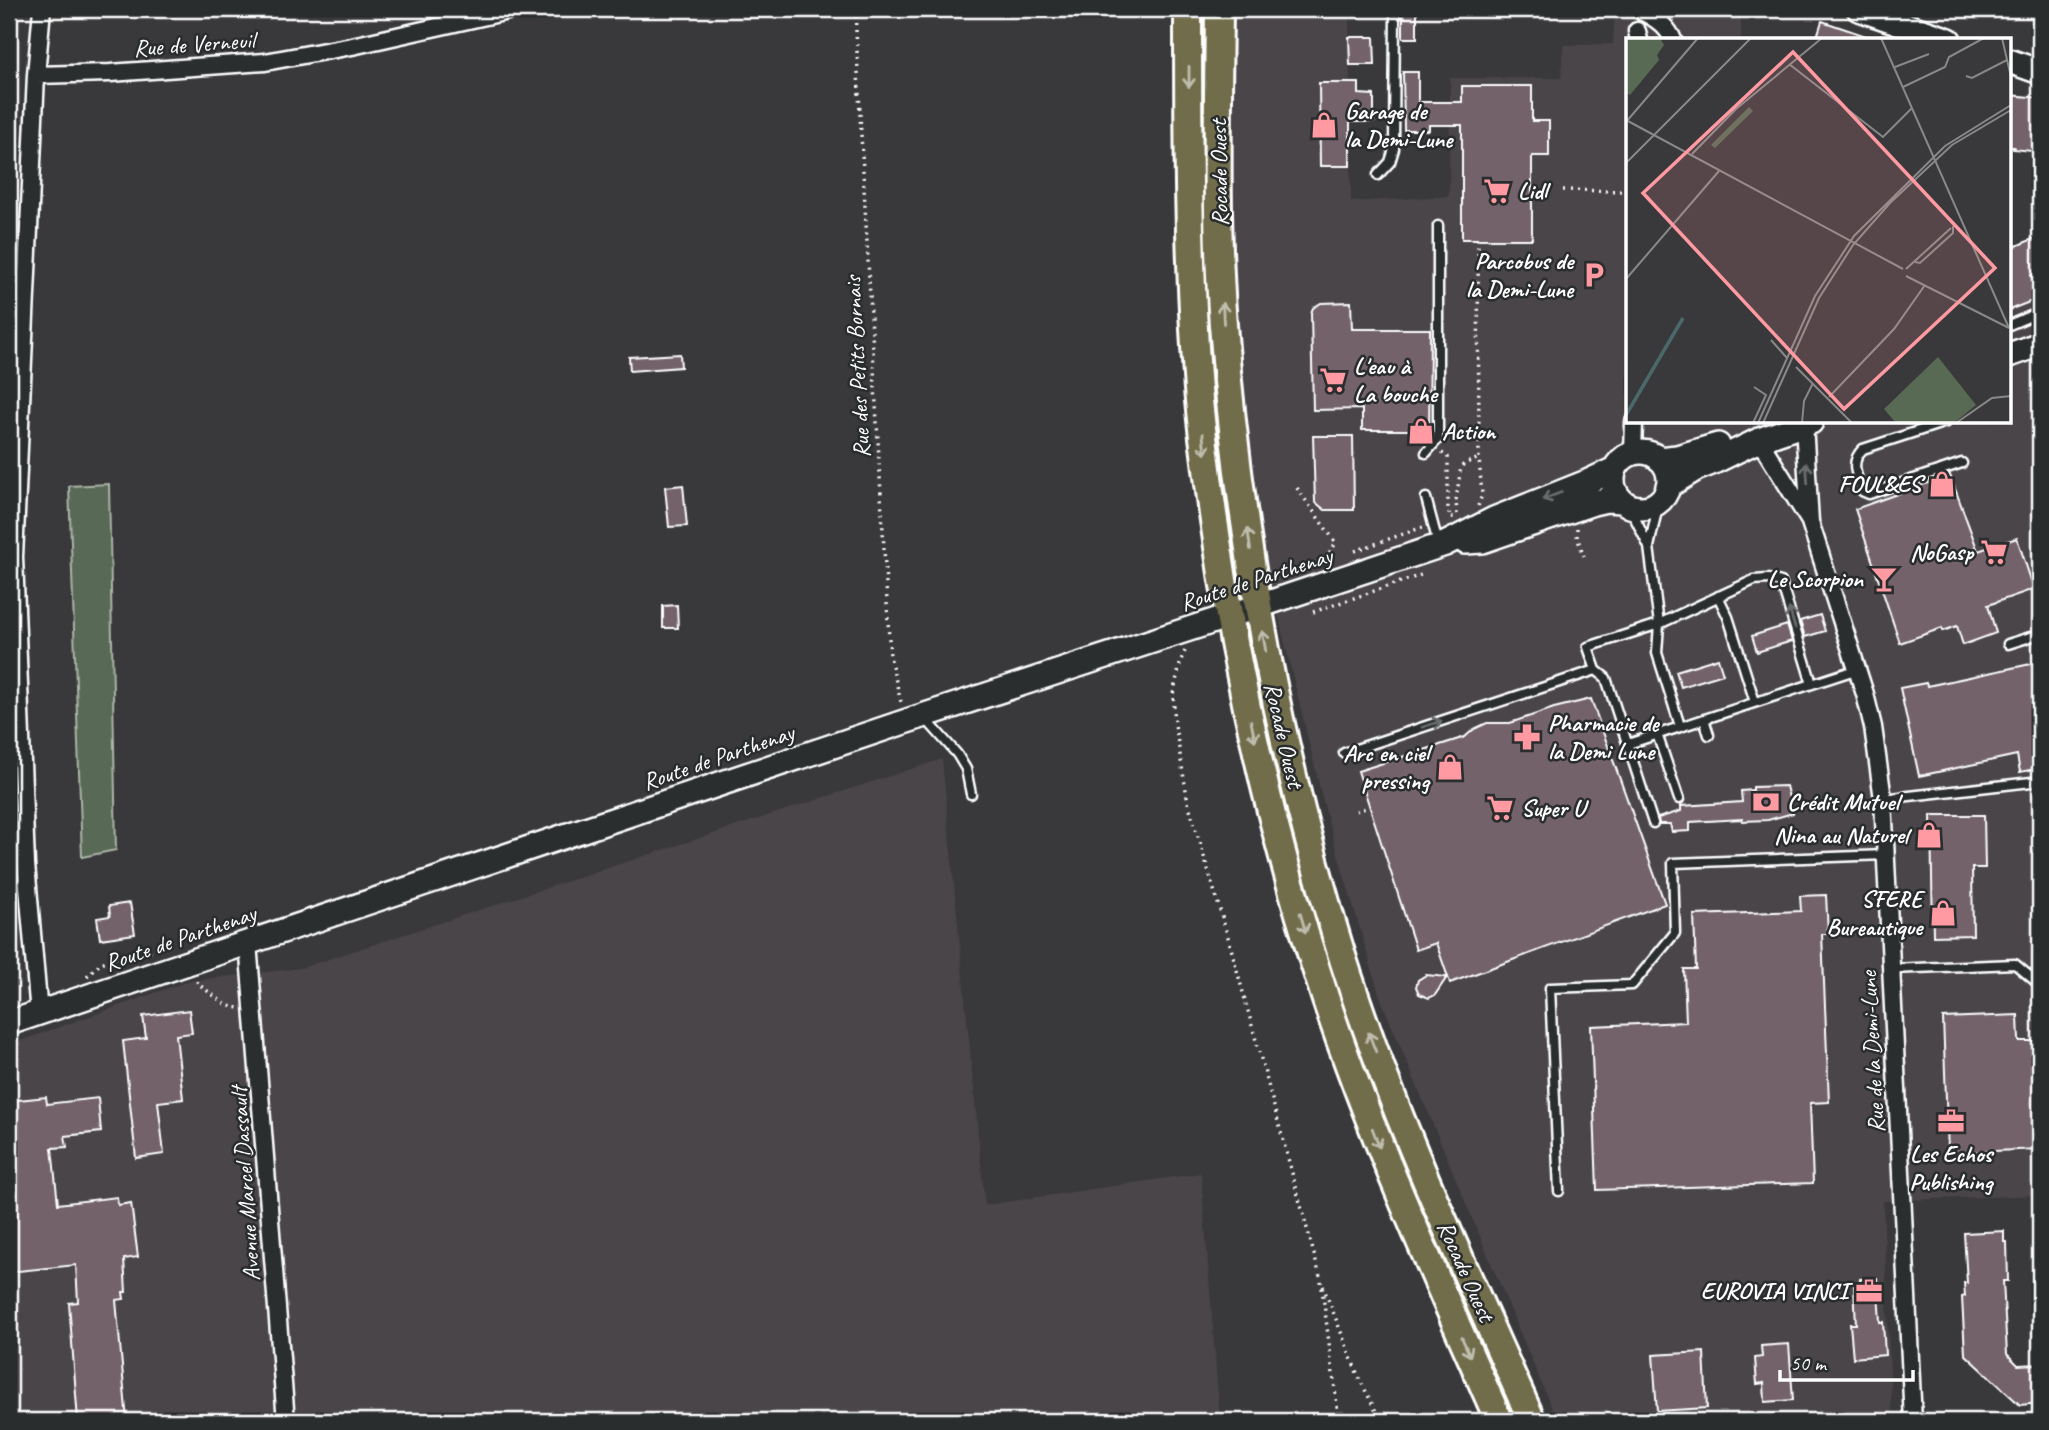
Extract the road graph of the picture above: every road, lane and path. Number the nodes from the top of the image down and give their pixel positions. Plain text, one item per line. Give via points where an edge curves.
1 (42, 9) edge
2 (517, 9) edge
3 (855, 9) edge
4 (1188, 9) edge
5 (1219, 9) edge
6 (1395, 9) edge
7 (1859, 9) edge
8 (1641, 11) dead end
9 (1672, 38) edge
10 (1943, 38) edge
11 (2010, 61) edge
12 (2040, 72) edge
13 (36, 75) junction
14 (1378, 175) dead end
15 (1563, 190) dead end
16 (1626, 191) edge
17 (1438, 226) dead end
18 (1478, 239) dead end
19 (2040, 312) edge
20 (2010, 325) edge
21 (2040, 344) edge
22 (2010, 355) edge
23 (1634, 424) edge
24 (1805, 424) edge
25 (1808, 424) edge
26 (1940, 424) edge
27 (1759, 440) junction
28 (1429, 449) joint
29 (1633, 453) junction
30 (1479, 458) junction
31 (1659, 459) junction
32 (1962, 463) dead end
33 (1615, 469) junction
34 (1297, 488) dead end
35 (1664, 494) junction
36 (1426, 498) dead end
37 (1626, 503) junction
38 (1477, 509) dead end
39 (1467, 512) dead end
40 (1457, 515) junction
41 (1450, 518) junction
42 (1576, 518) dead end
43 (1811, 522) junction
44 (1433, 523) junction
45 (1442, 545) junction
46 (1649, 547) junction
47 (1345, 554) dead end
48 (1584, 556) dead end
49 (1332, 559) dead end
50 (1325, 560) junction
51 (1300, 570) dead end
52 (1718, 596) junction
53 (1258, 607) junction
54 (1229, 616) junction
55 (1659, 624) junction
56 (1196, 627) junction
57 (2040, 634) edge
58 (2008, 644) dead end
59 (1858, 669) junction
60 (1596, 670) junction
61 (1812, 684) junction
62 (1755, 702) junction
63 (915, 718) junction
64 (1704, 719) junction
65 (1680, 726) junction
66 (1657, 734) junction
67 (1709, 735) dead end
68 (1628, 744) junction
69 (1344, 753) dead end
70 (2040, 781) edge
71 (971, 794) dead end
72 (1679, 799) dead end
73 (1883, 799) junction
74 (1369, 807) dead end
75 (1356, 811) dead end
76 (1653, 823) dead end
77 (1886, 855) junction
78 (248, 943) junction
79 (1891, 969) junction
80 (2040, 985) edge
81 (39, 1014) junction
82 (9, 1023) edge
83 (1559, 1191) dead end
84 (1321, 1280) junction
85 (286, 1421) edge
86 (1339, 1421) edge
87 (1381, 1421) edge
88 (1499, 1421) edge
89 (1532, 1421) edge
90 (1913, 1421) edge

1 - 13 street
2 - 13 street, Rue de Verneuil via 265,62
3 - 63 path, Rue des Petits Bornais via 890,657 896,687
4 -> 54 main road, Rocade Ouest via 1197,376
53 -> 5 main road, Rocade Ouest via 1223,324
6 - 14 lane via 1394,149
7 - 10 main road
8 - 9 street
11 - 12 main road
13 - 81 street via 14,557 26,864
15 - 16 path
17 - 28 lane via 1437,439
18 - 30 path
19 - 20 lane
21 - 22 main road
23 - 29 street
24 - 27 main road
43 -> 25 street, Rue de la Demi-Lune
26 - 32 lane via 1863,449 1854,464 1862,491 1869,494
27 - 31 main road
27 - 35 main road via 1696,469
27 - 43 street, Rue de la Demi-Lune
28 - 41 path via 1448,457
29 - 31 main road
29 - 33 main road
30 - 38 path via 1482,495
30 - 40 path via 1461,467
31 - 35 main road via 1668,472
33 - 37 main road via 1613,485
33 -> 45 main road, Route de Parthenay
34 - 50 path via 1336,543
35 - 37 main road via 1647,508
35 - 46 lane
36 - 44 lane
37 - 45 main road, Route de Parthenay via 1593,502 1482,541
37 - 46 lane
39 - 40 path
40 - 41 path
41 - 44 path
42 - 48 path
43 - 59 street, Rue de la Demi-Lune
44 - 45 lane
44 - 47 path
45 - 53 main road, Route de Parthenay
46 - 55 lane
49 - 50 path
50 - 51 path
52 - 55 lane
61 -> 52 lane via 1781,582 1754,580
52 - 62 lane
53 - 54 main road, Route de Parthenay
89 -> 53 main road, Rocade Ouest via 1410,1140 1342,957 1308,838
54 - 56 main road, Route de Parthenay
54 -> 88 main road, Rocade Ouest via 1270,804 1327,1002 1381,1150
55 - 60 lane via 1588,647
55 - 65 lane via 1657,653
56 - 63 main road, Route de Parthenay
56 - 84 path via 1173,694 1188,803
57 - 58 lane
59 - 61 lane
59 - 73 street, Rue de la Demi-Lune via 1873,727
60 - 68 lane via 1606,678
69 -> 60 lane
61 - 62 lane
62 - 64 lane
63 - 71 lane via 957,754 966,769
63 - 78 main road, Route de Parthenay
64 - 65 lane
64 - 67 lane
65 - 66 lane
66 - 68 lane
66 - 72 lane
68 - 76 lane
70 - 73 lane
73 - 77 street, Rue de la Demi-Lune
74 - 75 path
77 - 79 street, Rue de la Demi-Lune
77 - 83 lane via 1673,863 1675,933 1632,985 1550,988
78 - 81 main road, Route de Parthenay
78 - 85 street, Avenue Marcel Dassault
79 - 80 lane via 2015,964
79 - 90 street, Rue de la Demi-Lune
81 - 82 main road, Route de Parthenay
84 - 86 path
84 - 87 path

